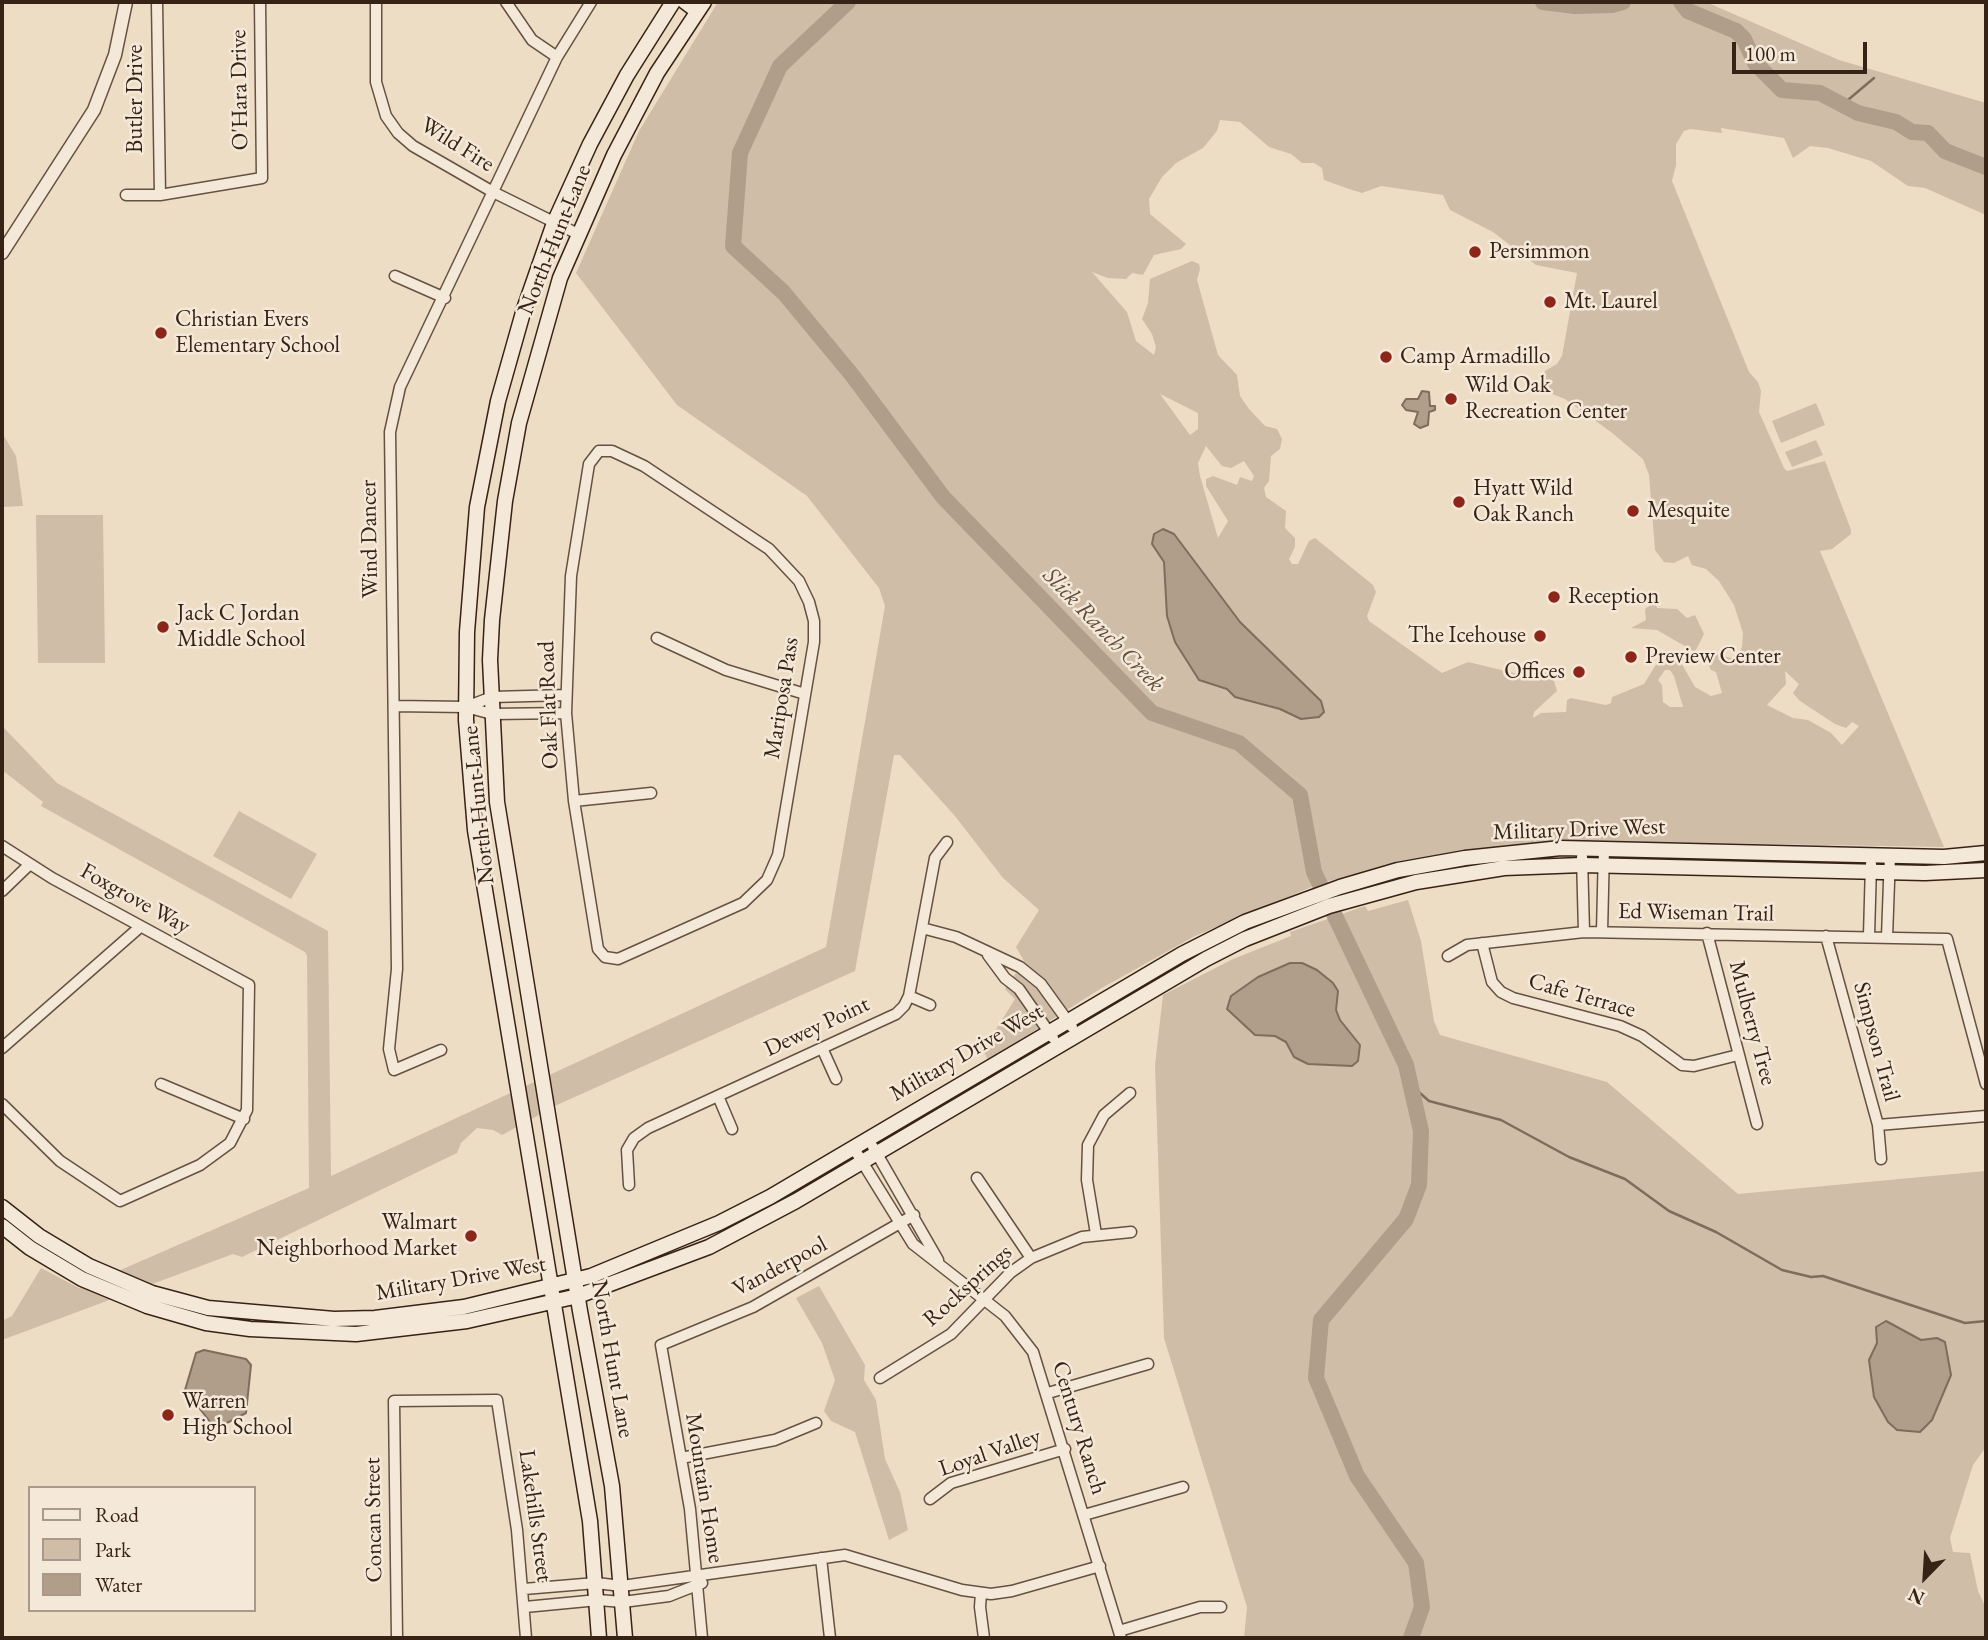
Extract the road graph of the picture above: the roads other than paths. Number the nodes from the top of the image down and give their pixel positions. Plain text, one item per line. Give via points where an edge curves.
1 (126, 2) edge
2 (157, 2) edge
3 (260, 2) edge
4 (376, 2) edge
5 (506, 2) edge
6 (592, 2) edge
7 (673, 2) edge
8 (684, 2) edge
9 (700, 6) edge
10 (557, 57) junction
11 (493, 192) junction
12 (126, 195) dead end
13 (160, 195) junction
14 (554, 223) junction
15 (578, 234) junction
16 (2, 253) edge
17 (395, 276) dead end
18 (445, 298) junction
19 (599, 452) joint
20 (657, 638) dead end
21 (805, 694) junction
22 (536, 695) junction
23 (566, 695) junction
24 (492, 697) junction
25 (394, 706) junction
26 (466, 707) junction
27 (566, 713) junction
28 (492, 714) junction
29 (536, 714) junction
30 (651, 793) dead end
31 (574, 801) junction
32 (947, 842) dead end
33 (2, 846) edge
34 (1582, 848) junction
35 (1604, 848) junction
36 (1986, 853) edge
37 (1871, 854) junction
38 (1890, 855) junction
39 (30, 864) junction
40 (1582, 865) junction
41 (1603, 865) junction
42 (1986, 870) edge
43 (1871, 871) junction
44 (1890, 872) junction
45 (2, 891) edge
46 (1602, 893) junction
47 (1583, 894) junction
48 (1870, 900) junction
49 (1889, 900) junction
50 (140, 927) junction
51 (922, 928) junction
52 (1584, 932) junction
53 (1602, 932) junction
54 (1707, 933) junction
55 (1826, 936) junction
56 (1869, 936) junction
57 (1887, 937) junction
58 (1482, 943) junction
59 (520, 945) junction
60 (494, 950) junction
61 (986, 953) junction
62 (1448, 956) dead end
63 (605, 957) joint
64 (1033, 976) junction
65 (1020, 989) junction
66 (909, 996) junction
67 (930, 1005) dead end
68 (1067, 1020) junction
69 (1049, 1032) junction
70 (1076, 1034) junction
71 (1058, 1045) junction
72 (2, 1048) edge
73 (822, 1048) junction
74 (441, 1050) dead end
75 (1738, 1055) junction
76 (836, 1079) dead end
77 (161, 1084) dead end
78 (1986, 1084) edge
79 (1130, 1093) dead end
80 (718, 1096) junction
81 (2, 1104) edge
82 (1986, 1116) edge
83 (244, 1119) junction
84 (1757, 1124) dead end
85 (1878, 1125) junction
86 (732, 1129) dead end
87 (868, 1138) junction
88 (853, 1147) junction
89 (877, 1153) junction
90 (1881, 1159) dead end
91 (862, 1161) junction
92 (892, 1176) junction
93 (977, 1178) dead end
94 (629, 1185) dead end
95 (876, 1186) junction
96 (2, 1207) edge
97 (914, 1215) junction
98 (899, 1225) junction
99 (2, 1226) edge
100 (1131, 1232) dead end
101 (1096, 1234) junction
102 (1031, 1258) junction
103 (941, 1266) junction
104 (576, 1281) junction
105 (553, 1286) junction
106 (578, 1296) junction
107 (985, 1300) junction
108 (555, 1302) junction
109 (312, 1318) junction
110 (313, 1334) junction
111 (661, 1345) joint
112 (1148, 1364) dead end
113 (880, 1378) dead end
114 (1048, 1392) junction
115 (394, 1401) joint
116 (816, 1423) dead end
117 (1065, 1449) junction
118 (681, 1458) junction
119 (1183, 1487) dead end
120 (930, 1499) dead end
121 (1084, 1515) junction
122 (821, 1558) junction
123 (1100, 1566) junction
124 (650, 1582) junction
125 (697, 1582) junction
126 (596, 1583) junction
127 (569, 1585) junction
128 (622, 1586) junction
129 (524, 1588) junction
130 (981, 1592) junction
131 (653, 1598) junction
132 (598, 1600) junction
133 (623, 1602) junction
134 (570, 1603) junction
135 (525, 1607) junction
136 (1222, 1607) dead end
137 (1120, 1634) edge
138 (397, 1638) edge
139 (526, 1638) edge
140 (599, 1638) edge
141 (625, 1638) edge
142 (702, 1638) edge
143 (830, 1638) edge
144 (985, 1638) edge

1 - 16 street via 115,55 94,110
2 - 13 street, Butler Drive
3 - 13 street, O'Hara Drive via 262,178
4 - 11 street, Wild Fire via 376,82 386,116 413,146
5 - 10 street via 532,40
6 - 10 street, Wind Dancer
7 - 14 main road, North Hunt Lane via 626,75
8 - 9 main road
9 - 15 main road, North Hunt Lane via 640,106
10 - 11 street, Wind Dancer
11 - 14 street, Wild Fire
11 - 18 street, Wind Dancer
12 - 13 street
14 - 15 street, Wild Fire
14 - 26 main road, North Hunt Lane via 513,345 477,507
15 - 24 main road, North Hunt Lane via 535,356 516,436 495,579
17 - 18 street
18 - 25 street, Wind Dancer via 400,387 390,432
19 - 21 street, Mariposa Pass via 612,451 644,466 786,564 809,602 814,621
19 - 23 street, Oak Flat Road via 589,464 571,576
20 - 21 street via 726,670
21 - 63 street, Mariposa Pass via 778,855 767,880 743,903 618,958
22 - 23 street
22 - 24 street
22 - 29 street
23 - 27 street, Oak Flat Road
24 - 26 street
24 - 28 main road, North Hunt Lane
25 - 26 street
25 - 74 street, Wind Dancer via 397,969 389,1049 394,1070
26 - 28 street
26 - 60 main road, North Hunt Lane via 475,830
27 - 29 street
27 - 31 street, Oak Flat Road
28 - 29 street
28 - 59 main road, North Hunt Lane via 497,802
30 - 31 street
31 - 63 street, Oak Flat Road via 598,949
32 - 51 street via 935,858
33 - 39 street, Foxgrove Way
34 - 35 main road, Military Drive West
34 - 40 street
34 - 68 main road, Military Drive West via 1465,858 1365,880 1274,910 1182,954
35 - 37 main road, Military Drive West
35 - 41 street
36 - 38 main road, Military Drive West
37 - 38 main road, Military Drive West
37 - 43 street
38 - 44 street
39 - 45 street
39 - 50 street, Foxgrove Way
40 - 41 main road, Military Drive West
40 - 47 street
40 - 70 main road, Military Drive West via 1504,868 1416,882 1365,896 1279,926 1206,959
41 - 43 main road, Military Drive West
41 - 46 street
42 - 44 main road, Military Drive West
43 - 44 main road, Military Drive West
43 - 48 street
44 - 49 street
46 - 47 street
46 - 53 street
47 - 52 street
48 - 49 street
48 - 56 street
49 - 57 street
50 - 72 street
50 - 83 street, Foxgrove Way via 249,985 249,1088
51 - 61 street via 956,937
51 - 66 street
52 - 53 street, Ed Wiseman Trail
52 - 58 street, Ed Wiseman Trail
53 - 54 street, Ed Wiseman Trail
54 - 55 street, Ed Wiseman Trail
54 - 75 street, Mulberry Tree
55 - 56 street, Ed Wiseman Trail
55 - 85 street, Simpson Trail
56 - 57 street, Ed Wiseman Trail
57 - 78 street, Ed Wiseman Trail via 1947,939
58 - 62 street, Ed Wiseman Trail
58 - 75 street, Cafe Terrace via 1492,982 1513,998 1620,1026 1682,1065
59 - 60 main road
59 - 104 main road, North Hunt Lane
60 - 105 main road, North Hunt Lane
61 - 64 street
61 - 65 street
64 - 65 street
64 - 68 street
65 - 69 street
66 - 67 street
66 - 73 street, Dewey Point via 896,1014
68 - 69 main road, Military Drive West
68 - 70 street
69 - 71 street
69 - 87 main road, Military Drive West
70 - 71 main road, Military Drive West
71 - 89 main road, Military Drive West
73 - 76 street
73 - 80 street, Dewey Point
75 - 84 street, Mulberry Tree
77 - 83 street
79 - 101 street via 1104,1115 1088,1145 1087,1180
80 - 86 street
80 - 94 street, Dewey Point via 634,1138 626,1163
81 - 83 street via 60,1161 120,1201 212,1159 230,1143
82 - 85 street
85 - 90 street, Simpson Trail
87 - 88 main road, Military Drive West
87 - 89 street, Century Ranch
88 - 91 street, Century Ranch
88 - 104 main road, Military Drive West via 719,1223
89 - 91 main road, Military Drive West
89 - 92 street, Century Ranch
91 - 95 street, Century Ranch
91 - 106 main road, Military Drive West via 709,1247
92 - 95 street
92 - 97 street, Century Ranch
93 - 102 street
95 - 98 street, Century Ranch
96 - 109 main road, Military Drive West via 38,1236 89,1266 152,1293 208,1308
97 - 98 street, Vanderpool
97 - 103 street, Century Ranch
98 - 103 street, Century Ranch
98 - 111 street, Vanderpool via 753,1307
99 - 110 main road, Military Drive West via 82,1279 147,1306 206,1322
100 - 101 street, Rocksprings
101 - 102 street, Rocksprings
102 - 107 street, Rocksprings
103 - 107 street, Century Ranch
104 - 105 main road, Military Drive West
104 - 106 main road, North Hunt Lane
105 - 108 main road, North Hunt Lane
105 - 109 main road, Military Drive West via 464,1307 381,1318
106 - 108 main road, Military Drive West
106 - 128 main road, North Hunt Lane via 612,1486
107 - 113 street, Rocksprings via 951,1334
107 - 114 street, Century Ranch via 1025,1339
108 - 110 main road, Military Drive West via 392,1332
108 - 126 main road, North Hunt Lane
109 - 110 street
111 - 118 street, Mountain Home
112 - 114 street
114 - 117 street, Century Ranch
115 - 129 street, Lakehills Street via 497,1400
115 - 138 street, Concan Street
116 - 118 street via 775,1440
117 - 120 street, Loyal Valley via 951,1483
117 - 121 street, Century Ranch
118 - 125 street, Mountain Home
119 - 121 street
121 - 123 street, Century Ranch
122 - 125 street via 709,1576
122 - 130 street via 859,1557
122 - 143 street
123 - 130 street via 1013,1591
123 - 137 street, Century Ranch
124 - 125 street
124 - 128 street
124 - 131 street
125 - 131 street via 680,1594
125 - 142 street, Mountain Home
126 - 127 street
126 - 128 street
126 - 132 main road, North Hunt Lane
127 - 129 street
127 - 134 street
128 - 133 main road, North Hunt Lane
129 - 135 street, Lakehills Street
130 - 144 street
131 - 133 street
132 - 133 street
132 - 134 street
132 - 140 main road, North Hunt Lane
133 - 141 main road, North Hunt Lane
134 - 135 street
135 - 139 street, Lakehills Street
136 - 137 street via 1200,1607

